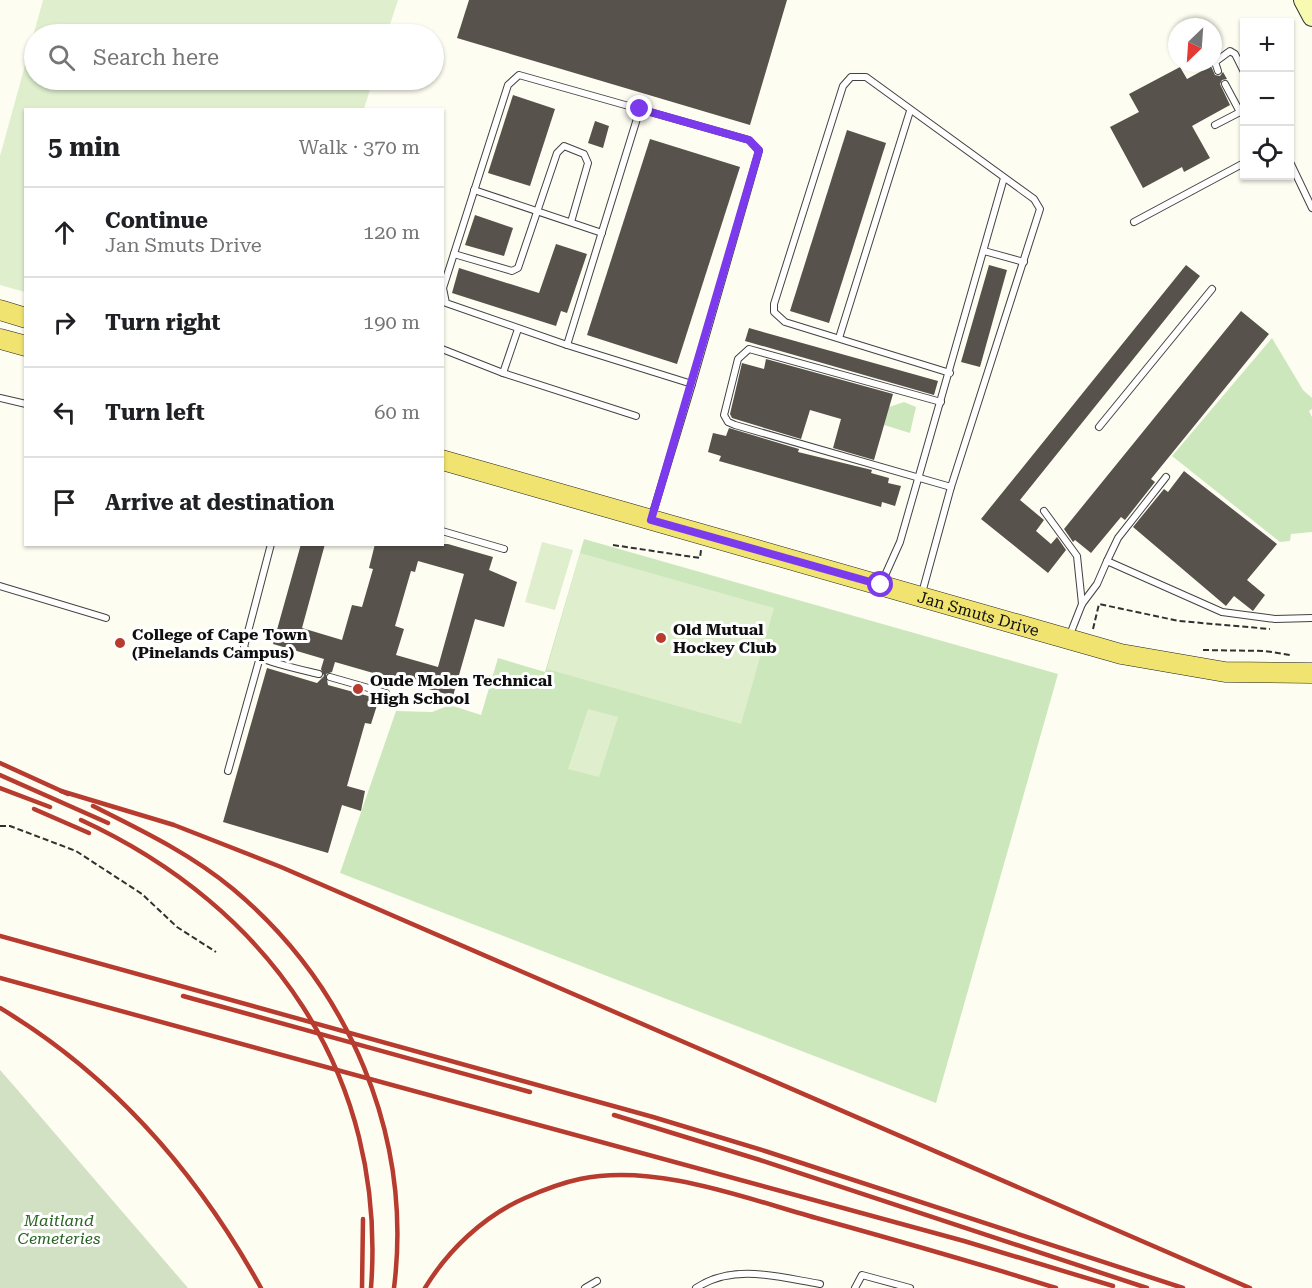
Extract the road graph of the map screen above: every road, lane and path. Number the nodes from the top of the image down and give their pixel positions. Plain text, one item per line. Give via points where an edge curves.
1 (1303, 0) edge
2 (1312, 17) edge
3 (1222, 57) edge
4 (1240, 63) edge
5 (1225, 84) dead end
6 (1240, 108) edge
7 (640, 109) junction
8 (910, 111) junction
9 (1240, 112) edge
10 (1215, 125) dead end
11 (1240, 166) edge
12 (1294, 170) edge
13 (1004, 178) junction
14 (474, 190) junction
15 (1312, 208) edge
16 (537, 211) junction
17 (571, 222) junction
18 (1134, 222) dead end
19 (602, 233) junction
20 (984, 251) junction
21 (454, 254) junction
22 (1024, 262) junction
23 (444, 285) edge
24 (1212, 289) dead end
25 (444, 293) edge
26 (0, 310) edge
27 (24, 317) edge
28 (518, 329) junction
29 (839, 338) junction
30 (0, 339) edge
31 (24, 345) edge
32 (567, 345) junction
33 (444, 350) edge
34 (503, 373) junction
35 (950, 373) junction
36 (692, 384) junction
37 (0, 398) edge
38 (941, 402) junction
39 (24, 404) edge
40 (636, 416) dead end
41 (1099, 427) dead end
42 (444, 461) edge
43 (1166, 477) dead end
44 (918, 478) junction
45 (951, 488) junction
46 (1044, 511) dead end
47 (651, 520) junction
48 (444, 532) edge
49 (613, 545) dead end
50 (270, 546) edge
51 (702, 546) dead end
52 (504, 549) dead end
53 (1107, 561) junction
54 (881, 585) junction
55 (0, 586) edge
56 (921, 597) junction
57 (1082, 604) junction
58 (106, 618) dead end
59 (1312, 618) edge
60 (1278, 629) dead end
61 (1071, 633) junction
62 (1200, 650) dead end
63 (1296, 656) dead end
64 (260, 657) junction
65 (1312, 673) edge
66 (319, 674) dead end
67 (330, 677) dead end
68 (386, 693) dead end
69 (228, 771) dead end
70 (0, 826) edge
71 (216, 952) dead end
72 (597, 1281) dead end
73 (820, 1284) dead end
74 (585, 1288) edge
75 (696, 1288) edge
76 (855, 1288) edge
77 (910, 1288) edge

1 - 2 street
3 - 4 lane via 1230,51
5 - 6 lane
7 - 14 lane via 526,75 512,79
7 - 19 lane
7 - 36 lane via 749,140 759,150
8 - 13 lane
8 - 29 lane
8 - 29 lane via 866,77 856,75 844,82 774,304 774,312 781,320
9 - 10 lane
11 - 18 lane
12 - 15 lane
13 - 20 lane
13 - 22 lane via 1034,199 1040,209
14 - 16 lane
14 - 21 lane
16 - 17 lane
16 - 17 lane via 557,153 568,147 584,154 588,163
16 - 21 lane via 516,270
17 - 19 lane
19 - 32 lane
20 - 22 lane
20 - 35 lane
21 - 23 lane
22 - 45 lane
24 - 41 lane
25 - 28 lane via 446,303
26 - 27 main road
28 - 32 lane
28 - 34 lane
29 - 35 lane
30 - 31 main road
32 - 36 lane
33 - 34 lane
34 - 40 lane
35 - 38 lane
36 - 47 lane
37 - 39 lane
38 - 44 lane
38 - 44 lane via 756,349 742,352 738,359 724,408 728,422
42 - 47 main road, Jan Smuts Drive
43 - 53 lane via 1118,538
44 - 45 lane
44 - 54 lane via 900,542
45 - 56 lane
46 - 57 lane via 1077,556
47 - 54 main road, Jan Smuts Drive
48 - 52 lane
49 - 51 path via 700,558
50 - 64 lane via 244,641 247,651
53 - 57 lane
53 - 59 lane via 1222,612 1275,619
54 - 56 main road, Jan Smuts Drive
55 - 58 lane
56 - 61 main road, Jan Smuts Drive
57 - 61 lane
60 - 61 path via 1179,621 1099,604 1092,633
61 - 65 main road, Jan Smuts Drive via 1190,668 1260,674
62 - 63 path
64 - 66 lane
64 - 69 lane
67 - 68 lane
70 - 71 path via 10,826 76,851 142,894 177,927
72 - 74 lane
73 - 75 lane via 742,1272 708,1280
76 - 77 lane via 862,1275

